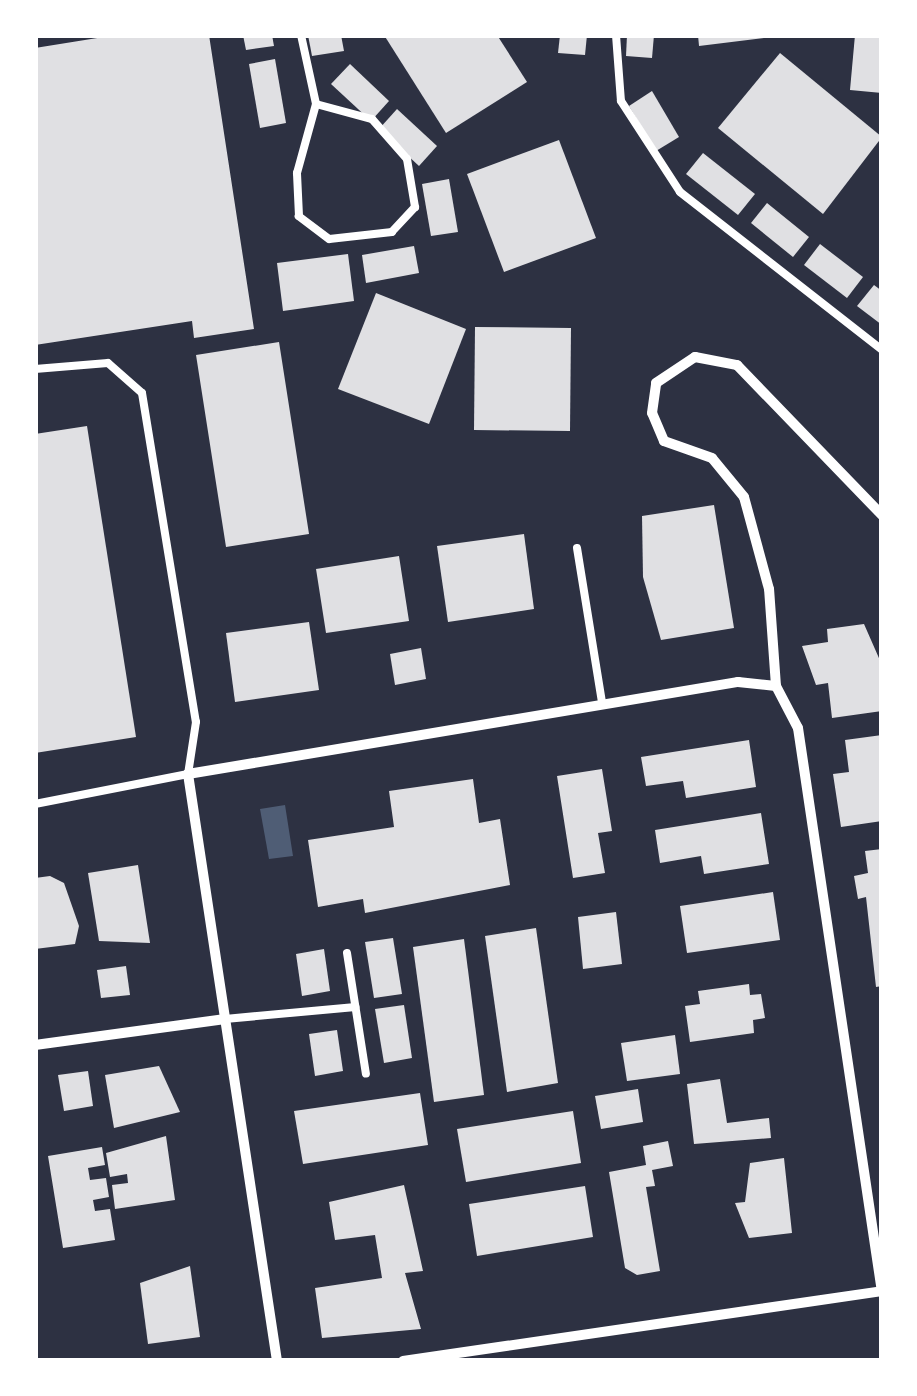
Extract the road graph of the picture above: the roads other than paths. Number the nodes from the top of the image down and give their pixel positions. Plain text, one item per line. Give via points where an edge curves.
1 (301, 35) edge
2 (616, 35) edge
3 (316, 104) junction
4 (882, 350) edge
5 (35, 369) edge
6 (882, 515) edge
7 (577, 548) dead end
8 (776, 686) junction
9 (602, 704) junction
10 (188, 774) junction
11 (35, 804) edge
12 (347, 952) dead end
13 (355, 1006) junction
14 (225, 1020) junction
15 (35, 1045) edge
16 (366, 1074) dead end
17 (882, 1291) edge
18 (277, 1361) edge
19 (403, 1361) edge

1 - 3 lane
2 - 4 lane via 621,102 680,192
3 - 3 lane via 372,119 407,159 415,207 392,232 329,239 299,216 300,154
5 - 10 lane via 108,363 126,376 152,423 196,722
6 - 8 street via 737,365 695,357 656,383 652,413 664,441 712,458 744,498 769,589
7 - 9 lane
8 - 9 street via 738,682
8 - 17 street via 798,728
9 - 10 street
10 - 11 lane
10 - 14 street
12 - 13 lane
13 - 14 lane
13 - 16 lane
14 - 15 street
14 - 18 street
17 - 19 street

